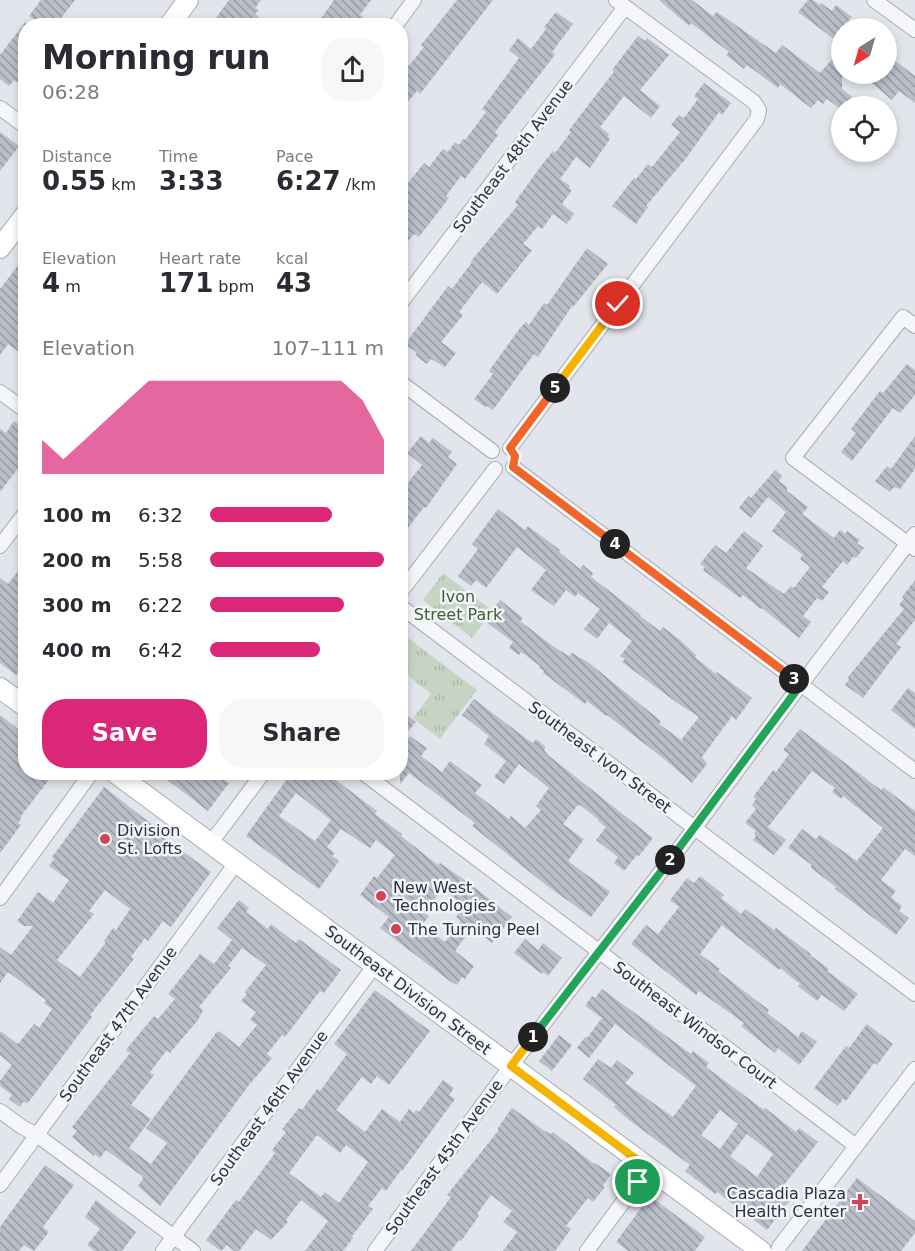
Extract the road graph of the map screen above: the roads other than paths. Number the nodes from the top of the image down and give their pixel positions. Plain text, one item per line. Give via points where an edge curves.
1 (188, 0) edge
2 (414, 0) edge
3 (874, 0) edge
4 (621, 4) edge
5 (175, 18) edge
6 (400, 18) edge
7 (915, 30) edge
8 (0, 108) edge
9 (18, 121) edge
10 (18, 224) edge
11 (0, 248) edge
12 (408, 293) edge
13 (915, 326) edge
14 (408, 388) edge
15 (0, 392) edge
16 (18, 405) edge
17 (510, 448) junction
18 (492, 451) junction
19 (513, 467) junction
20 (495, 469) junction
21 (18, 523) edge
22 (913, 542) edge
23 (0, 546) edge
24 (408, 583) edge
25 (408, 612) edge
26 (801, 684) junction
27 (0, 688) edge
28 (18, 701) edge
29 (915, 771) edge
30 (86, 780) edge
31 (125, 780) edge
32 (258, 780) edge
33 (373, 780) edge
34 (694, 829) junction
35 (210, 844) junction
36 (236, 863) junction
37 (0, 898) edge
38 (598, 951) junction
39 (375, 965) junction
40 (915, 994) edge
41 (511, 1066) junction
42 (915, 1069) edge
43 (0, 1111) edge
44 (37, 1135) junction
45 (856, 1146) junction
46 (648, 1168) junction
47 (0, 1185) edge
48 (174, 1237) junction
49 (163, 1251) edge
50 (193, 1251) edge
51 (375, 1251) edge
52 (587, 1251) edge
53 (760, 1251) edge
54 (778, 1251) edge

1 - 5 main road
2 - 6 street
3 - 7 street
4 - 12 street, Southeast 48th Avenue
4 - 17 street via 754,102 759,111
8 - 9 street
10 - 11 main road
13 - 22 street via 903,317 793,458
14 - 18 street
15 - 16 street
17 - 18 street via 501,446
17 - 19 street via 515,456
18 - 20 street via 490,461
19 - 20 street via 504,472
19 - 26 street
20 - 24 street
21 - 23 street
22 - 26 street, Southeast 45th Avenue
25 - 34 street, Southeast Ivon Street
26 - 29 street
26 - 34 street, Southeast 45th Avenue
27 - 28 main road
30 - 37 street
31 - 35 main road, Southeast Division Street
32 - 35 street
33 - 38 street, Southeast Windsor Court
34 - 38 street, Southeast 45th Avenue
34 - 40 street, Southeast Ivon Street
35 - 36 main road, Southeast Division Street
36 - 39 main road, Southeast Division Street
36 - 44 street, Southeast 47th Avenue
38 - 41 street, Southeast 45th Avenue
38 - 45 street, Southeast Windsor Court
39 - 41 main road, Southeast Division Street
39 - 48 street, Southeast 46th Avenue
41 - 46 main road, Southeast Division Street
41 - 51 street, Southeast 45th Avenue
42 - 45 street
43 - 44 street
44 - 47 street, Southeast 47th Avenue
44 - 48 street
45 - 54 street
46 - 52 street
46 - 53 main road, Southeast Division Street
48 - 49 street, Southeast 46th Avenue
48 - 50 street

